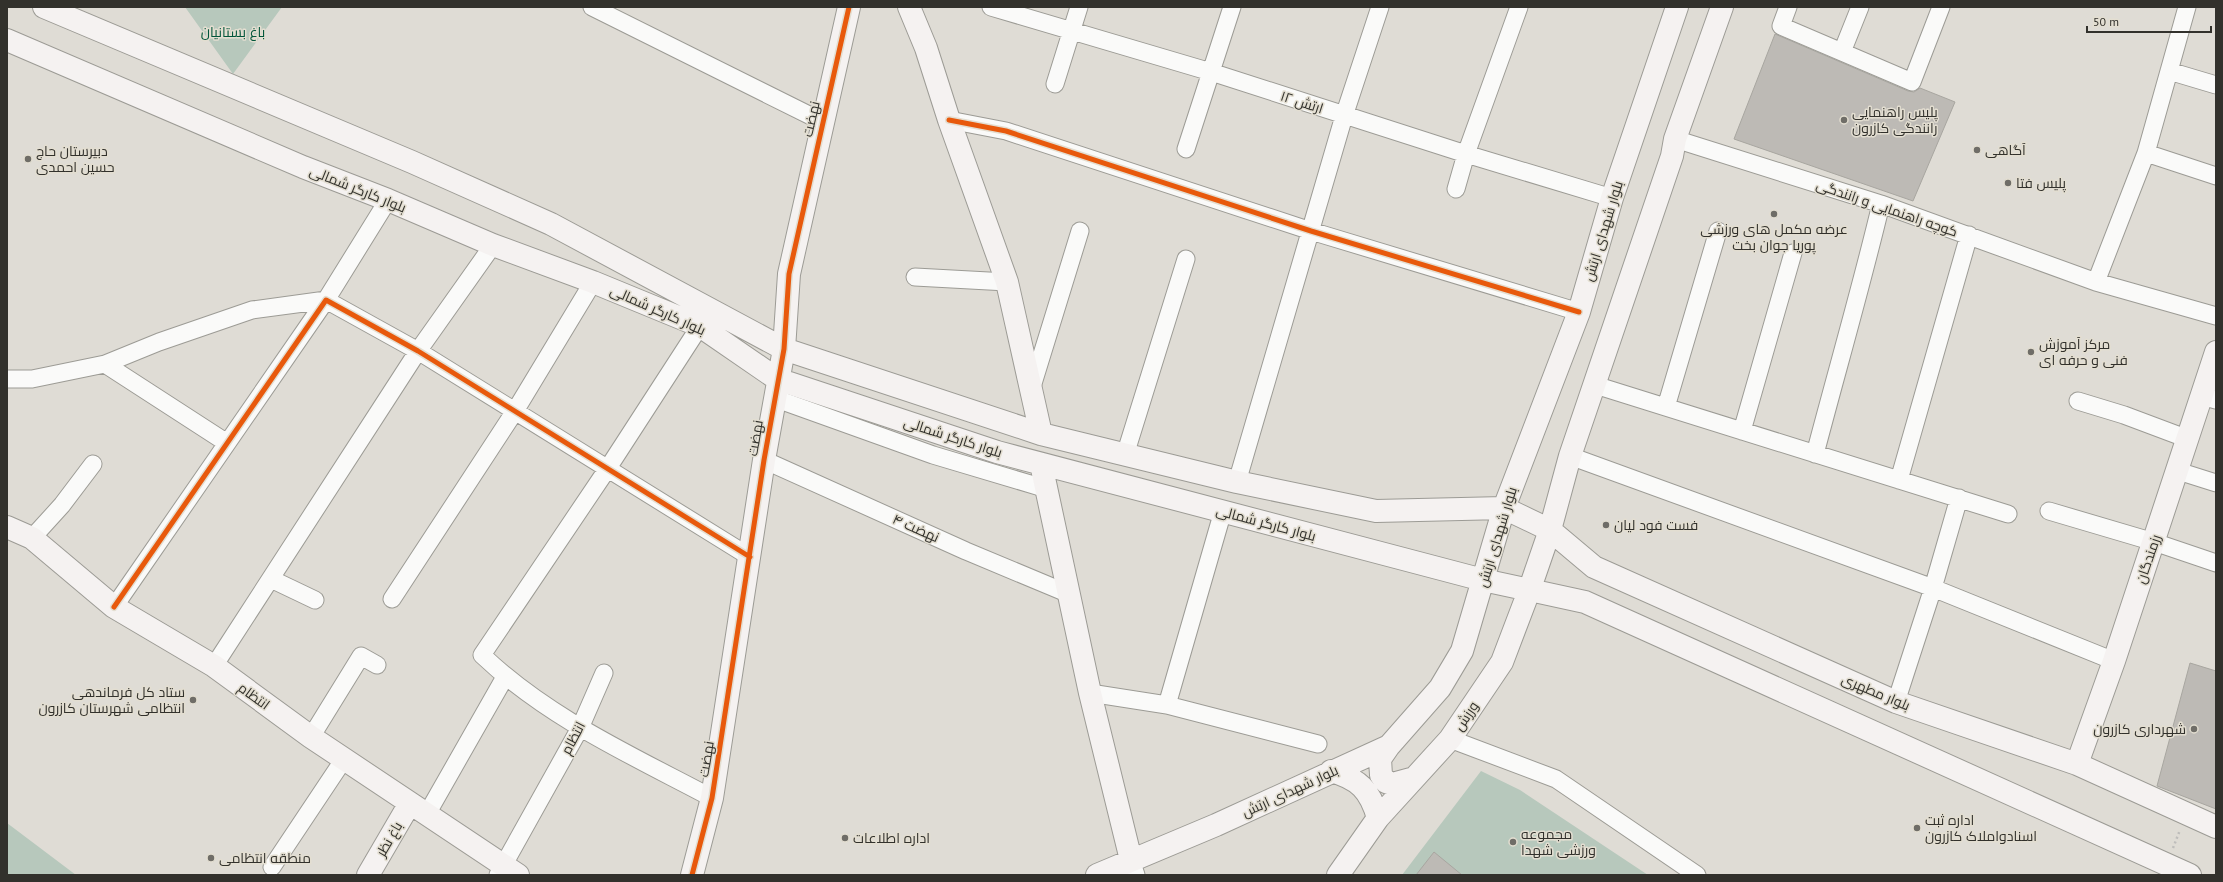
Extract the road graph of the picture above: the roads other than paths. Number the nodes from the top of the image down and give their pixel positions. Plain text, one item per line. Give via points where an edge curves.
1 (44, 7) edge
2 (592, 7) edge
3 (849, 7) edge
4 (909, 7) edge
5 (992, 7) edge
6 (1079, 7) edge
7 (1232, 7) edge
8 (1380, 7) edge
9 (1519, 7) edge
10 (1676, 7) edge
11 (1722, 7) edge
12 (1788, 7) edge
13 (1860, 7) edge
14 (1941, 7) edge
15 (2187, 7) edge
16 (1071, 31) junction
17 (7, 40) edge
18 (1842, 52) junction
19 (2169, 71) junction
20 (1210, 72) junction
21 (1055, 84) dead end
22 (2216, 85) edge
23 (1344, 116) junction
24 (949, 120) junction
25 (823, 122) junction
26 (1675, 139) junction
27 (1186, 149) dead end
28 (2146, 153) junction
29 (1466, 154) junction
30 (2216, 176) edge
31 (1456, 189) dead end
32 (1612, 198) junction
33 (388, 200) junction
34 (1881, 204) junction
35 (1080, 231) dead end
36 (1311, 231) junction
37 (1718, 232) dead end
38 (1968, 235) junction
39 (493, 245) junction
40 (1793, 253) dead end
41 (1186, 259) dead end
42 (915, 277) dead end
43 (593, 282) junction
44 (1008, 282) junction
45 (2096, 282) junction
46 (326, 300) junction
47 (1579, 312) junction
48 (2216, 316) edge
49 (700, 326) junction
50 (784, 349) junction
51 (418, 351) junction
52 (2216, 352) edge
53 (105, 364) junction
54 (7, 379) edge
55 (1596, 385) junction
56 (775, 389) junction
57 (1031, 390) junction
58 (2209, 398) edge
59 (2078, 401) dead end
60 (1666, 407) junction
61 (515, 411) junction
62 (1742, 431) junction
63 (1041, 434) junction
64 (2188, 440) junction
65 (227, 443) junction
66 (1815, 454) junction
67 (1125, 455) junction
68 (1570, 456) junction
69 (764, 460) junction
70 (93, 464) dead end
71 (1042, 464) junction
72 (608, 468) junction
73 (2178, 471) junction
74 (1900, 480) junction
75 (1237, 482) junction
76 (2216, 483) edge
77 (1047, 490) junction
78 (1958, 498) junction
79 (1504, 508) junction
80 (1223, 512) junction
81 (2049, 512) dead end
82 (2008, 514) dead end
83 (1550, 530) junction
84 (8, 531) edge
85 (32, 538) junction
86 (2154, 542) junction
87 (750, 557) junction
88 (2216, 563) edge
89 (271, 579) junction
90 (1483, 580) junction
91 (1933, 588) junction
92 (1529, 592) junction
93 (1069, 594) junction
94 (392, 599) dead end
95 (315, 600) dead end
96 (114, 607) junction
97 (2114, 661) junction
98 (377, 665) dead end
99 (214, 666) junction
100 (604, 673) dead end
101 (505, 677) junction
102 (1090, 693) junction
103 (1896, 702) junction
104 (1166, 705) junction
105 (580, 728) junction
106 (310, 737) junction
107 (1450, 739) junction
108 (1318, 744) dead end
109 (1389, 746) junction
110 (344, 759) junction
111 (2076, 764) junction
112 (1331, 771) junction
113 (1414, 778) junction
114 (712, 798) junction
115 (410, 803) junction
116 (427, 814) junction
117 (1378, 818) junction
118 (2216, 827) edge
119 (272, 868) dead end
120 (1133, 868) edge
121 (506, 872) edge
122 (368, 875) edge
123 (692, 875) edge
124 (1097, 875) edge
125 (1338, 875) edge
126 (1697, 875) edge
127 (2190, 875) edge

1 - 50 main road, بلوار کارگر شمالی via 412,162 551,224
2 - 25 street
3 - 25 main road, نهضت
4 - 24 main road via 926,48
5 - 16 street, ارتش ۱۲
6 - 16 street
7 - 20 street
8 - 23 street
9 - 29 street
10 - 32 main road, بلوار شهدای ارتش
11 - 26 main road
12 - 18 street via 1781,26
13 - 18 street
14 - 18 street via 1912,82
15 - 19 street
16 - 20 street, ارتش ۱۲
16 - 21 street
17 - 33 main road, بلوار کارگر شمالی via 303,167
19 - 22 street
19 - 28 street
20 - 23 street, ارتش ۱۲
20 - 27 street
23 - 29 street, ارتش ۱۲
23 - 36 street
24 - 36 street via 1006,131
24 - 44 main road
25 - 50 main road, نهضت via 789,274
26 - 34 street, کوچه راهنمایی و رانندگی
26 - 55 main road via 1672,156
28 - 30 street
28 - 45 street
29 - 31 street
29 - 32 street, ارتش ۱۲
32 - 47 main road, بلوار شهدای ارتش
33 - 39 main road, بلوار کارگر شمالی
33 - 46 street
34 - 38 street, کوچه راهنمایی و رانندگی
34 - 66 street
35 - 57 street
36 - 47 street
36 - 75 street
37 - 60 street
38 - 45 street, کوچه راهنمایی و رانندگی
38 - 74 street
39 - 43 main road, بلوار کارگر شمالی
39 - 51 street
40 - 62 street
41 - 67 street
42 - 44 street
43 - 49 main road, بلوار کارگر شمالی
43 - 61 street
44 - 57 main road
45 - 48 street, کوچه راهنمایی و رانندگی
46 - 51 street
46 - 53 street via 252,310 159,342
46 - 65 street
47 - 79 main road, بلوار شهدای ارتش
49 - 56 main road, بلوار کارگر شمالی
49 - 72 street
50 - 56 main road, نهضت
50 - 63 main road, بلوار کارگر شمالی
51 - 61 street
51 - 89 street
52 - 58 main road, رزمندگان
53 - 54 street via 32,378
53 - 65 street
55 - 60 street
55 - 68 main road
56 - 69 main road, نهضت
56 - 71 main road, بلوار کارگر شمالی
56 - 77 street via 933,454
57 - 63 main road
58 - 64 main road, رزمندگان
59 - 64 street via 2124,415
60 - 62 street
61 - 72 street
61 - 94 street
62 - 66 street
63 - 67 main road, بلوار کارگر شمالی
64 - 73 main road, رزمندگان
65 - 96 street
66 - 74 street
67 - 75 main road, بلوار کارگر شمالی
68 - 83 main road
68 - 91 street
69 - 87 main road, نهضت
69 - 93 street, نهضت ۴ via 966,551
70 - 85 street via 62,505
71 - 77 main road
71 - 80 main road, بلوار کارگر شمالی
72 - 87 street
72 - 101 street via 482,656
73 - 76 street
73 - 86 main road, رزمندگان
74 - 78 street
75 - 79 main road, بلوار کارگر شمالی via 1376,511
77 - 93 main road
78 - 82 street
78 - 91 street
79 - 83 main road, بلوار مطهری
79 - 90 main road, بلوار شهدای ارتش
80 - 90 main road, بلوار کارگر شمالی
80 - 104 street
81 - 86 street
83 - 92 main road, ورزش
83 - 103 main road, بلوار مطهری via 1594,567
84 - 85 main road, انتظام
85 - 96 main road, انتظام
86 - 88 street
86 - 97 main road, رزمندگان
87 - 114 main road, نهضت
89 - 95 street
89 - 99 street
90 - 92 main road, بلوار کارگر شمالی
90 - 109 main road, بلوار شهدای ارتش via 1462,651 1440,688
91 - 97 street
91 - 103 street
92 - 107 main road, ورزش via 1502,662
92 - 127 main road via 1585,602 1621,617
93 - 102 main road
96 - 99 main road, انتظام
97 - 111 main road, رزمندگان
98 - 106 street via 362,656
99 - 106 main road, انتظام
100 - 105 street, انتظام
101 - 105 street
101 - 116 street
102 - 104 street
102 - 120 main road
103 - 111 main road, بلوار مطهری
104 - 108 street
105 - 114 street
105 - 121 street, انتظام
106 - 110 main road, انتظام
107 - 113 main road, ورزش
107 - 126 street via 1556,779
109 - 112 main road, بلوار شهدای ارتش
109 - 113 main road via 1380,759 1380,775 1392,784
110 - 115 main road, انتظام
110 - 119 street
111 - 118 main road, بلوار مطهری
112 - 117 main road via 1348,776 1363,786 1373,801
112 - 120 main road, بلوار شهدای ارتش via 1216,825
113 - 117 main road, ورزش
114 - 123 main road, نهضت
115 - 116 main road, انتظام
115 - 122 main road, باغ نظر
116 - 121 main road, انتظام
117 - 125 main road, ورزش
120 - 124 main road, بلوار شهدای ارتش

